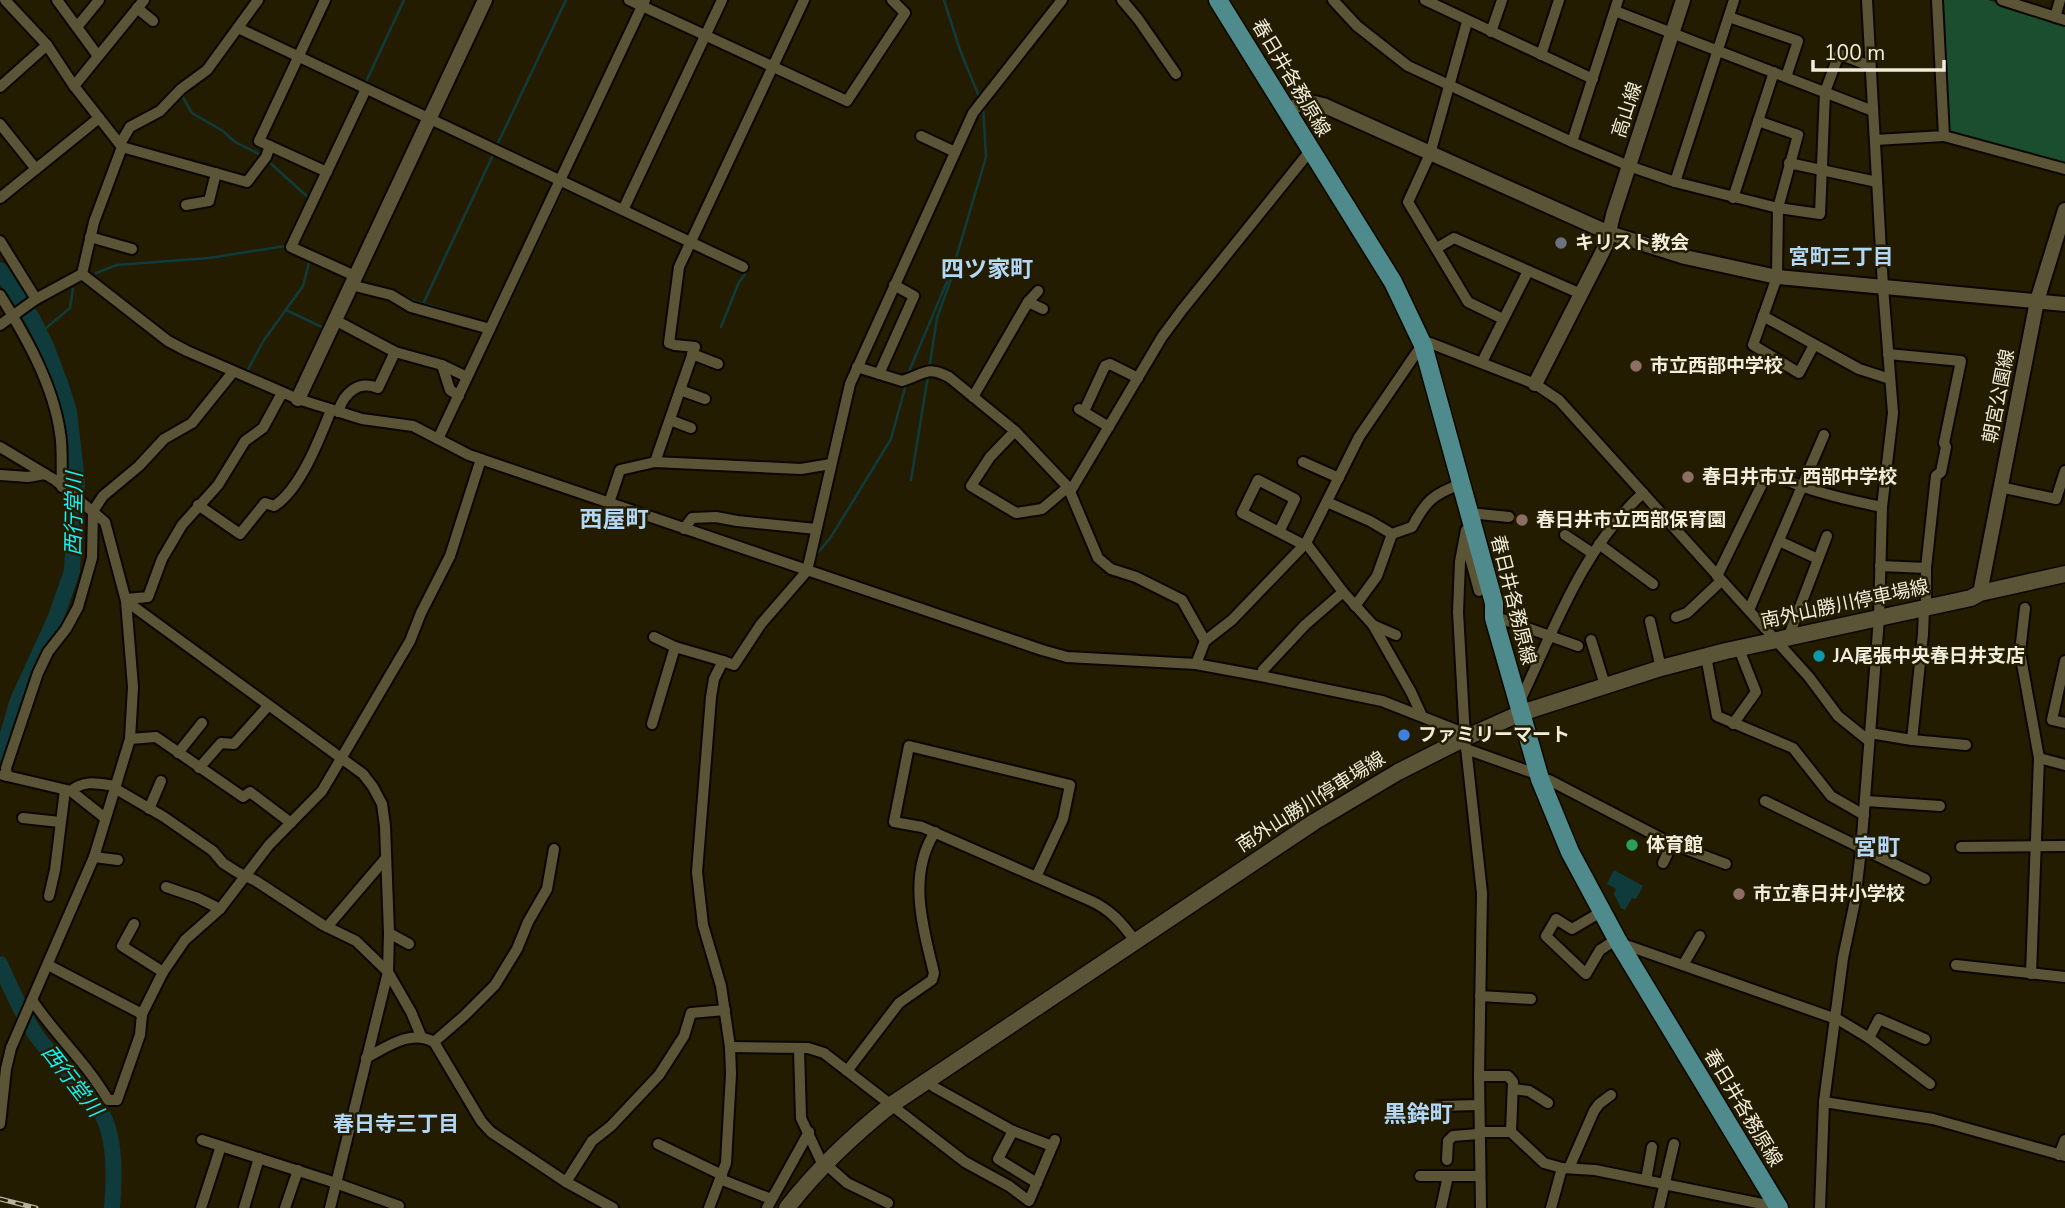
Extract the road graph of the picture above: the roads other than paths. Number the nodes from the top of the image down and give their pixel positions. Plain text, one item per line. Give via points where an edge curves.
1 (58, 0) edge
2 (99, 0) edge
3 (258, 0) edge
4 (325, 0) edge
5 (485, 0) edge
6 (629, 0) edge
7 (722, 0) edge
8 (804, 0) edge
9 (892, 0) edge
10 (1062, 0) edge
11 (1122, 0) edge
12 (1218, 0) edge
13 (1333, 0) edge
14 (1425, 0) edge
15 (1502, 0) edge
16 (1559, 0) edge
17 (1683, 0) edge
18 (1734, 0) edge
19 (1867, 0) edge
20 (1937, 0) edge
21 (2002, 0) edge
22 (2060, 0) edge
23 (11, 2) edge
24 (644, 3) edge
25 (140, 4) edge
26 (1442, 4) edge
27 (1617, 6) edge
28 (1729, 17) junction
29 (2060, 18) edge
30 (153, 21) dead end
31 (1467, 22) junction
32 (77, 27) junction
33 (238, 28) junction
34 (1491, 32) junction
35 (1672, 33) junction
36 (705, 36) junction
37 (47, 45) junction
38 (1718, 50) junction
39 (1541, 55) junction
40 (98, 56) junction
41 (298, 57) junction
42 (1870, 65) junction
43 (773, 68) junction
44 (1774, 72) junction
45 (1176, 74) dead end
46 (1786, 77) junction
47 (1593, 79) junction
48 (74, 86) junction
49 (1449, 86) junction
50 (0, 87) edge
51 (366, 89) junction
52 (1825, 92) junction
53 (1287, 111) junction
54 (1873, 111) junction
55 (99, 118) junction
56 (429, 119) junction
57 (1758, 121) junction
58 (0, 124) edge
59 (1944, 135) junction
60 (920, 136) dead end
61 (1875, 140) junction
62 (1572, 142) junction
63 (121, 145) junction
64 (270, 146) junction
65 (1310, 151) junction
66 (955, 152) junction
67 (1430, 154) junction
68 (1789, 163) junction
69 (1629, 166) junction
70 (36, 169) junction
71 (2065, 169) edge
72 (1822, 171) junction
73 (327, 172) junction
74 (216, 173) junction
75 (560, 181) junction
76 (1675, 182) junction
77 (1877, 182) junction
78 (2, 193) edge
79 (1733, 198) junction
80 (186, 205) dead end
81 (1778, 208) junction
82 (623, 210) junction
83 (2065, 210) edge
84 (1609, 233) junction
85 (90, 237) junction
86 (0, 241) edge
87 (690, 242) junction
88 (1437, 248) junction
89 (132, 249) dead end
90 (743, 267) dead end
91 (1528, 271) junction
92 (82, 274) junction
93 (1777, 277) junction
94 (353, 281) junction
95 (894, 285) junction
96 (1883, 287) junction
97 (1038, 291) dead end
98 (1581, 294) junction
99 (0, 295) edge
100 (35, 299) junction
101 (1028, 302) junction
102 (2037, 302) junction
103 (2065, 304) edge
104 (1043, 309) dead end
105 (14, 315) junction
106 (1763, 316) junction
107 (1503, 319) junction
108 (335, 320) junction
109 (0, 325) edge
110 (490, 329) junction
111 (1423, 345) junction
112 (1814, 345) junction
113 (395, 352) junction
114 (692, 354) junction
115 (1888, 354) junction
116 (1482, 362) junction
117 (718, 364) dead end
118 (442, 365) junction
119 (857, 367) junction
120 (233, 372) junction
121 (878, 374) junction
122 (467, 377) junction
123 (1138, 378) junction
124 (1890, 379) junction
125 (1535, 384) junction
126 (680, 390) junction
127 (282, 393) junction
128 (458, 396) junction
129 (972, 397) junction
130 (298, 399) junction
131 (705, 399) dead end
132 (335, 412) junction
133 (670, 420) junction
134 (1109, 427) junction
135 (691, 428) dead end
136 (1014, 431) junction
137 (1824, 435) dead end
138 (438, 439) junction
139 (0, 447) edge
140 (481, 459) junction
141 (1303, 462) dead end
142 (655, 463) junction
143 (831, 464) junction
144 (2065, 471) edge
145 (45, 474) junction
146 (0, 475) edge
147 (1339, 478) junction
148 (1461, 484) junction
149 (1802, 486) junction
150 (2000, 487) junction
151 (66, 489) junction
152 (1069, 489) junction
153 (1643, 493) junction
154 (1327, 502) junction
155 (609, 503) junction
156 (198, 505) junction
157 (1882, 507) junction
158 (92, 510) junction
159 (1509, 517) dead end
160 (1469, 526) junction
161 (684, 529) junction
162 (816, 529) junction
163 (1279, 532) junction
164 (1392, 534) junction
165 (1565, 535) dead end
166 (1827, 536) dead end
167 (1779, 541) junction
168 (1305, 544) junction
169 (1596, 548) junction
170 (1818, 559) junction
171 (1880, 566) junction
172 (1926, 568) junction
173 (803, 569) junction
174 (2065, 574) edge
175 (1719, 578) junction
176 (1653, 584) dead end
177 (1479, 591) dead end
178 (1343, 592) junction
179 (1980, 593) junction
180 (126, 600) junction
181 (1355, 606) junction
182 (1925, 608) junction
183 (2025, 608) dead end
184 (1749, 610) junction
185 (1676, 617) dead end
186 (1494, 618) junction
187 (1879, 618) junction
188 (1650, 621) dead end
189 (1373, 625) junction
190 (1396, 635) dead end
191 (1552, 635) junction
192 (654, 637) dead end
193 (1782, 639) junction
194 (1591, 640) dead end
195 (1205, 642) junction
196 (675, 646) junction
197 (1578, 646) dead end
198 (1739, 649) junction
199 (1706, 656) junction
200 (723, 661) junction
201 (2065, 661) edge
202 (1196, 664) junction
203 (1661, 668) junction
204 (1261, 676) junction
205 (1605, 685) junction
206 (268, 706) junction
207 (1520, 708) junction
208 (1422, 716) junction
209 (202, 723) dead end
210 (2065, 723) edge
211 (652, 724) dead end
212 (1733, 724) junction
213 (1870, 737) junction
214 (130, 738) junction
215 (1466, 740) junction
216 (1912, 740) junction
217 (1966, 745) dead end
218 (178, 753) junction
219 (2039, 758) junction
220 (342, 760) junction
221 (2065, 765) edge
222 (199, 768) junction
223 (4, 776) edge
224 (1540, 777) junction
225 (161, 781) dead end
226 (116, 787) junction
227 (68, 791) junction
228 (1765, 801) dead end
229 (1866, 801) junction
230 (1940, 806) dead end
231 (149, 809) junction
232 (1864, 815) junction
233 (23, 818) dead end
234 (106, 818) junction
235 (60, 822) junction
236 (291, 823) junction
237 (934, 832) junction
238 (1672, 844) junction
239 (2036, 845) junction
240 (2065, 846) edge
241 (1961, 847) dead end
242 (554, 849) dead end
243 (1861, 850) junction
244 (94, 857) junction
245 (386, 858) junction
246 (118, 860) dead end
247 (1663, 863) dead end
248 (1726, 864) dead end
249 (246, 875) junction
250 (1037, 877) junction
251 (1925, 879) dead end
252 (166, 887) dead end
253 (50, 895) dead end
254 (220, 909) junction
255 (1601, 912) junction
256 (134, 923) dead end
257 (327, 927) junction
258 (389, 933) junction
259 (1700, 936) dead end
260 (1618, 941) junction
261 (1136, 942) junction
262 (409, 944) dead end
263 (48, 965) junction
264 (1683, 965) junction
265 (1956, 965) dead end
266 (163, 972) junction
267 (388, 972) junction
268 (2031, 974) junction
269 (2065, 977) edge
270 (1480, 996) junction
271 (1531, 999) dead end
272 (31, 1002) junction
273 (725, 1010) junction
274 (142, 1014) junction
275 (1834, 1018) junction
276 (421, 1036) junction
277 (1869, 1038) junction
278 (1925, 1039) dead end
279 (434, 1042) junction
280 (730, 1047) junction
281 (799, 1049) junction
282 (366, 1058) junction
283 (3, 1068) edge
284 (847, 1071) junction
285 (1479, 1076) junction
286 (929, 1080) junction
287 (1930, 1084) dead end
288 (1513, 1089) junction
289 (1611, 1095) dead end
290 (1824, 1102) junction
291 (1548, 1103) dead end
292 (891, 1105) junction
293 (1479, 1105) junction
294 (1439, 1106) dead end
295 (0, 1124) edge
296 (1013, 1131) junction
297 (809, 1132) junction
298 (1511, 1132) junction
299 (1479, 1133) junction
300 (202, 1140) dead end
301 (2065, 1140) edge
302 (658, 1144) dead end
303 (1674, 1144) dead end
304 (221, 1146) junction
305 (1652, 1147) dead end
306 (2062, 1155) edge
307 (259, 1158) junction
308 (1447, 1160) dead end
309 (824, 1164) junction
310 (1565, 1168) junction
311 (298, 1170) junction
312 (1420, 1176) dead end
313 (1448, 1176) junction
314 (1480, 1176) junction
315 (721, 1177) junction
316 (1646, 1180) junction
317 (566, 1182) junction
318 (335, 1183) junction
319 (1037, 1183) junction
320 (1665, 1184) junction
321 (769, 1203) edge
322 (888, 1203) dead end
323 (1441, 1206) edge
324 (1777, 1206) edge
325 (201, 1208) edge
326 (244, 1208) edge
327 (285, 1208) edge
328 (330, 1208) edge
329 (398, 1208) edge
330 (613, 1208) edge
331 (709, 1208) edge
332 (787, 1208) edge
333 (1455, 1208) edge
334 (1480, 1208) edge
335 (1551, 1208) edge
336 (1659, 1208) edge
337 (1820, 1208) edge

1 - 32 street
2 - 32 street
3 - 33 street
4 - 41 street
5 - 56 street
6 - 24 street
7 - 36 street
8 - 43 street
9 - 43 street via 905,13 847,101
10 - 66 street via 973,113
11 - 45 street
12 - 53 main road, 春日井各務原線
13 - 49 street via 1382,48
14 - 26 street
15 - 34 street
16 - 39 street
17 - 35 street, 高山線
18 - 28 street
19 - 42 street
20 - 59 street
21 - 29 street
22 - 29 street
23 - 37 street
24 - 36 street
24 - 75 street
25 - 30 street
25 - 40 street
26 - 31 street
27 - 35 street
27 - 47 street
28 - 38 street
28 - 46 street via 1798,41
31 - 34 street
31 - 49 street
32 - 40 street
33 - 41 street
33 - 63 street via 207,70 160,111 131,127
34 - 39 street
35 - 38 street
35 - 69 street, 高山線
36 - 43 street
36 - 82 street
37 - 48 street
37 - 50 street
38 - 44 street
38 - 76 street
39 - 47 street
40 - 48 street
41 - 51 street
41 - 64 street via 259,141
42 - 52 street via 1839,54
42 - 54 street
43 - 87 street
44 - 46 street
44 - 57 street
46 - 52 street
47 - 62 street
48 - 55 street
49 - 62 street
49 - 67 street
51 - 56 street
51 - 73 street
52 - 54 street
52 - 72 street
53 - 65 main road, 春日井各務原線
53 - 67 street via 1305,101 1324,105
54 - 61 street
55 - 63 street
55 - 70 street
56 - 75 street
56 - 94 street
57 - 68 street via 1798,135
57 - 79 street
58 - 70 street
59 - 61 street
59 - 71 street
60 - 66 street
61 - 77 street
62 - 69 street
63 - 74 street
63 - 85 street
64 - 73 street
64 - 74 street via 247,182
65 - 111 main road, 春日井各務原線 via 1393,282
65 - 123 street via 1182,310
66 - 95 street
67 - 84 street
67 - 88 street via 1408,202
68 - 72 street
68 - 81 street
69 - 76 street
69 - 84 street, 高山線
70 - 78 street
72 - 77 street
72 - 81 street via 1820,214
73 - 94 street via 291,247
74 - 80 street via 209,201
75 - 82 street
75 - 110 street
76 - 79 street
77 - 96 street
79 - 81 street
81 - 93 street
82 - 87 street
83 - 102 street, 朝宮公園線
84 - 93 street via 1685,257
84 - 98 street, 高山線
85 - 89 street
85 - 92 street
86 - 100 street
87 - 90 street
87 - 114 street via 679,267 669,343 695,347
88 - 91 street via 1454,237
88 - 107 street via 1468,302
91 - 98 street
91 - 107 street
92 - 100 street
92 - 120 street via 169,341
93 - 96 street
93 - 106 street
94 - 108 street
94 - 110 street via 411,307
95 - 119 street
95 - 121 street via 914,296
96 - 102 street
96 - 115 street
97 - 101 street
98 - 125 street, 高山線
99 - 105 street
100 - 105 street
101 - 104 street
101 - 129 street
102 - 103 street
102 - 150 street, 朝宮公園線
105 - 109 street
105 - 151 street via 54,402
106 - 112 street
106 - 112 street via 1753,345 1800,373
107 - 116 street
108 - 113 street
108 - 130 street
110 - 122 street
111 - 116 street via 1430,343
111 - 147 street via 1359,437
111 - 148 main road, 春日井各務原線
112 - 124 street via 1859,369
113 - 118 street
113 - 132 street via 378,388 360,386 343,397
114 - 117 street
114 - 126 street
115 - 124 street
115 - 172 street via 1961,361 1941,471 1936,475
116 - 125 street
118 - 122 street
118 - 128 street via 450,390
119 - 121 street
119 - 143 street
120 - 127 street
120 - 158 street via 192,423 164,439
121 - 129 street via 902,381 928,369 937,371
122 - 128 street
123 - 134 street
123 - 134 street via 1111,364 1105,366 1082,408
124 - 157 street via 1893,412
125 - 153 street via 1559,401
126 - 131 street
126 - 133 street
127 - 130 street
127 - 156 street via 263,428 244,441 218,485
128 - 138 street
129 - 136 street
130 - 132 street
132 - 138 street via 414,426
132 - 156 street via 283,501 274,506 265,503 240,534
133 - 135 street
133 - 142 street
134 - 152 street
136 - 152 street
136 - 152 street via 971,486 1016,513 1042,509
137 - 149 street
138 - 140 street
139 - 145 street
140 - 155 street
140 - 220 street via 450,556 410,641
141 - 147 street
142 - 143 street via 801,469
142 - 155 street via 621,470
143 - 162 street
144 - 150 street via 2056,499
145 - 146 street
145 - 151 street
147 - 154 street
148 - 160 main road, 春日井各務原線
148 - 164 street via 1440,491 1427,501 1412,527
149 - 157 street
149 - 167 street
149 - 175 street via 1768,472
150 - 179 street, 朝宮公園線
151 - 158 street
152 - 195 street via 1098,558 1111,569 1182,600
153 - 169 street via 1623,511
153 - 175 street
154 - 164 street
154 - 168 street
155 - 161 street
156 - 180 street via 162,559 149,597
157 - 171 street
158 - 180 street via 105,522
158 - 223 street via 92,558 78,607 47,652
159 - 160 street
160 - 177 street
160 - 186 main road, 春日井各務原線 via 1494,603
160 - 215 street via 1458,612
161 - 162 street via 692,519 716,517
161 - 173 street
162 - 173 street
163 - 163 street via 1242,513 1258,480 1295,499
163 - 168 street
164 - 181 street via 1377,576
165 - 169 street
166 - 170 street
167 - 170 street
167 - 184 street
168 - 178 street
168 - 195 street
169 - 176 street
169 - 191 street
170 - 193 street
171 - 172 street
171 - 187 street
172 - 182 street
173 - 200 street via 734,665
173 - 202 street via 1067,657
174 - 179 main road, 南外山勝川停車場線
175 - 184 street
175 - 185 street via 1687,613
178 - 181 street
178 - 204 street
179 - 182 main road, 南外山勝川停車場線
180 - 206 street
180 - 214 street via 134,687
181 - 189 street
182 - 187 main road, 南外山勝川停車場線
182 - 216 street
183 - 219 street via 2020,652
184 - 193 street
186 - 191 street
186 - 207 main road, 春日井各務原線
187 - 193 main road, 南外山勝川停車場線
187 - 213 street
188 - 203 street
189 - 190 street
189 - 208 street
191 - 197 street
191 - 207 street
192 - 196 street
193 - 198 main road, 南外山勝川停車場線
193 - 213 street via 1838,716
194 - 205 street
195 - 202 street
196 - 200 street
196 - 211 street
198 - 199 main road, 南外山勝川停車場線
198 - 212 street via 1756,692
199 - 203 main road, 南外山勝川停車場線
199 - 212 street via 1717,716
200 - 273 street via 711,697 698,872 703,925
201 - 210 street via 2052,719
202 - 204 street
203 - 205 main road, 南外山勝川停車場線
204 - 208 street via 1382,702
205 - 207 main road, 南外山勝川停車場線
206 - 220 street
206 - 222 street via 234,744 221,743
207 - 215 main road, 南外山勝川停車場線
207 - 224 main road, 春日井各務原線
208 - 215 street
209 - 218 street
212 - 232 street via 1793,748 1831,796
213 - 216 street
213 - 229 street
214 - 218 street via 156,737
214 - 226 street
215 - 224 street
215 - 261 main road, 南外山勝川停車場線 via 1398,772 1314,822
215 - 270 street via 1482,893
216 - 217 street
218 - 222 street
219 - 221 street
219 - 239 street
220 - 236 street via 322,791
220 - 245 street via 363,775 382,804
222 - 236 street via 243,797 250,792
223 - 227 street
224 - 238 street
224 - 255 main road, 春日井各務原線 via 1570,852
225 - 231 street
226 - 227 street via 79,784
226 - 231 street
226 - 234 street
227 - 234 street
227 - 235 street
228 - 243 street
229 - 230 street
229 - 232 street
231 - 249 street
232 - 243 street
233 - 235 street
234 - 244 street
235 - 253 street
236 - 249 street
237 - 250 street
237 - 250 street via 894,822 909,746 1070,785 1063,819
237 - 284 street via 922,861 920,882 921,919 932,980 900,1003
238 - 247 street
238 - 248 street
239 - 240 street
239 - 241 street
239 - 268 street
242 - 279 street via 547,889 495,985
243 - 251 street
243 - 275 street
244 - 246 street
244 - 263 street
245 - 257 street
245 - 258 street
249 - 254 street
249 - 257 street
250 - 261 street via 1099,905 1121,921
252 - 254 street
254 - 266 street via 185,940
255 - 260 main road, 春日井各務原線
255 - 260 street via 1572,929 1556,919 1546,936 1587,974 1600,950
256 - 266 street via 122,946
257 - 267 street via 356,941
258 - 262 street
258 - 267 street
259 - 264 street
260 - 264 street
260 - 324 main road, 春日井各務原線
261 - 286 main road, 南外山勝川停車場線
263 - 272 street
263 - 274 street
264 - 275 street
265 - 268 street
266 - 274 street
267 - 276 street
267 - 282 street
268 - 269 street
270 - 271 street
270 - 285 street
272 - 274 street via 108,1100 117,1100 140,1035
272 - 283 street
273 - 280 street
273 - 317 street via 691,1013 684,1036 659,1074 592,1141
275 - 277 street
275 - 290 street
276 - 279 street
276 - 282 street via 407,1037
277 - 278 street via 1879,1018
277 - 287 street
279 - 317 street via 491,1132
280 - 281 street
280 - 315 street via 727,1145
281 - 284 street via 824,1053
281 - 297 street via 801,1118
282 - 318 street
283 - 295 street
284 - 292 street
285 - 288 street via 1508,1076
285 - 293 street
286 - 292 main road, 南外山勝川停車場線
286 - 296 street
288 - 291 street via 1529,1091
288 - 298 street
289 - 310 street via 1594,1111
290 - 306 street via 1933,1119
290 - 337 street
292 - 309 main road, 南外山勝川停車場線
292 - 319 street via 965,1162 1029,1202
293 - 294 street
293 - 299 street
296 - 319 street via 999,1159
296 - 319 street via 1054,1143
297 - 309 street
297 - 321 street
298 - 299 street
298 - 310 street via 1544,1163
299 - 308 street via 1453,1136 1448,1141
299 - 314 street
300 - 304 street
301 - 306 street
302 - 315 street
303 - 320 street
304 - 307 street
304 - 325 street
305 - 316 street
307 - 311 street
307 - 326 street
309 - 322 street via 847,1183
309 - 332 main road, 南外山勝川停車場線
310 - 316 street
310 - 335 street
311 - 318 street
311 - 327 street
312 - 313 street
313 - 314 street
313 - 323 street
314 - 334 street
315 - 321 street
315 - 331 street
316 - 320 street
317 - 330 street
318 - 328 street
318 - 329 street
320 - 324 street
320 - 336 street
323 - 333 street

